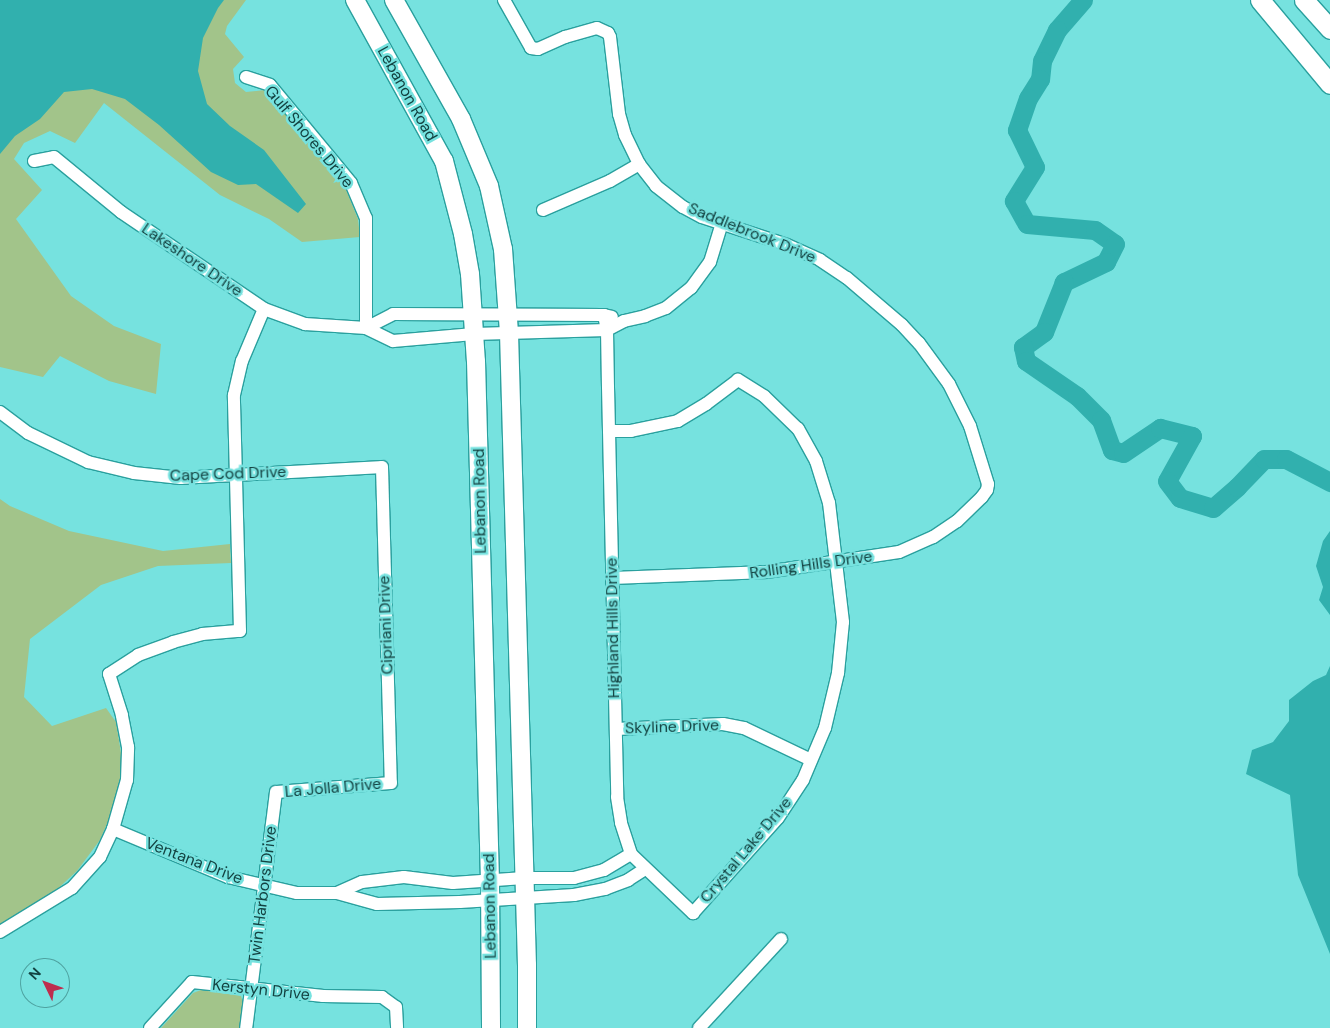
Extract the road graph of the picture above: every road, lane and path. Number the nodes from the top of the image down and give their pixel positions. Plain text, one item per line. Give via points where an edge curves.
1 (355, 0) edge
2 (394, 0) edge
3 (504, 0) edge
4 (1260, 0) edge
5 (1304, 0) edge
6 (1330, 29) edge
7 (246, 77) dead end
8 (1330, 84) edge
9 (34, 161) dead end
10 (639, 164) junction
11 (543, 210) dead end
12 (722, 223) junction
13 (264, 309) junction
14 (508, 315) junction
15 (604, 315) junction
16 (473, 316) junction
17 (624, 321) junction
18 (366, 328) junction
19 (607, 330) junction
20 (509, 333) junction
21 (474, 334) junction
22 (0, 412) edge
23 (609, 431) junction
24 (382, 467) joint
25 (235, 475) junction
26 (987, 490) joint
27 (837, 560) junction
28 (612, 578) junction
29 (616, 729) junction
30 (811, 760) junction
31 (392, 783) joint
32 (276, 792) joint
33 (113, 829) junction
34 (631, 854) junction
35 (645, 869) junction
36 (524, 878) junction
37 (490, 881) junction
38 (262, 886) junction
39 (337, 893) junction
40 (525, 898) junction
41 (490, 900) junction
42 (693, 913) joint
43 (0, 932) edge
44 (781, 939) dead end
45 (252, 989) junction
46 (150, 1028) edge
47 (246, 1028) edge
48 (397, 1028) edge
49 (491, 1028) edge
50 (527, 1028) edge
51 (700, 1028) edge

1 - 16 main road, Lebanon Road via 444,161 463,234
2 - 14 main road, Lebanon Road via 461,119 489,186 503,249
3 - 10 street, Saddlebrook Drive via 531,48 538,49 587,30 604,29 610,37 621,121
4 - 8 main road
5 - 6 main road
7 - 18 street, Gulf Shores Drive via 270,85 351,183 366,218
9 - 13 street, Lakeshore Drive via 54,157 121,212
10 - 11 street via 610,182
10 - 12 street, Saddlebrook Drive via 656,186 683,207
12 - 17 street, Lakeshore Drive via 710,262 691,288 666,308
12 - 26 street, Saddlebrook Drive via 820,260 847,278 902,325 949,384 970,426 988,484
13 - 18 street, Lakeshore Drive via 306,324
13 - 25 street via 242,361 234,395
14 - 15 street
14 - 16 street
14 - 20 main road, Lebanon Road
15 - 17 street
15 - 19 street, Highland Hills Drive
16 - 18 street via 393,314
16 - 21 main road, Lebanon Road
17 - 19 street, Lakeshore Drive
18 - 21 street, Lakeshore Drive via 393,340
19 - 20 street, Lakeshore Drive
19 - 23 street, Highland Hills Drive
20 - 21 street, Lakeshore Drive
20 - 36 main road, Lebanon Road
21 - 37 main road, Lebanon Road
22 - 25 street, Cape Cod Drive via 28,433 88,462 134,473 181,478
23 - 27 street, Crystal Lake Drive via 632,431 678,421 738,380 764,396 798,429 816,461 829,503
23 - 28 street, Highland Hills Drive
24 - 25 street, Cape Cod Drive
24 - 31 street, Cipriani Drive
25 - 33 street via 240,631 202,634 173,642 138,655 109,674 122,714 128,747 126,780
26 - 27 street, Rolling Hills Drive via 957,521 933,537 898,552
27 - 28 street, Rolling Hills Drive via 722,576
27 - 30 street, Crystal Lake Drive via 843,622 838,673 825,728
28 - 29 street, Highland Hills Drive
29 - 30 street, Skyline Drive via 723,724 744,728
29 - 34 street, Highland Hills Drive via 617,797
30 - 42 street, Crystal Lake Drive via 803,780 778,818
31 - 32 street, La Jolla Drive
32 - 38 street, Twin Harbors Drive
33 - 38 street, Ventana Drive via 228,877
33 - 43 street via 100,856 72,888
34 - 35 street, Highland Hills Drive
34 - 36 street, Ventana Drive via 604,870 574,878
35 - 40 street, Ventana Drive via 605,889
35 - 42 street, Highland Hills Drive
36 - 37 street, Ventana Drive
36 - 40 main road, Lebanon Road
37 - 39 street, Ventana Drive via 452,883 404,877 362,882
37 - 41 main road, Lebanon Road
38 - 39 street, Ventana Drive via 297,892
38 - 45 street, Twin Harbors Drive
39 - 41 street, Ventana Drive via 376,904
40 - 41 street, Ventana Drive
40 - 50 main road, Lebanon Road
41 - 49 main road, Lebanon Road
44 - 51 street
45 - 46 street, Kerstyn Drive via 192,982
45 - 47 street, Twin Harbors Drive
45 - 48 street, Kerstyn Drive via 323,996 382,997 396,1007

